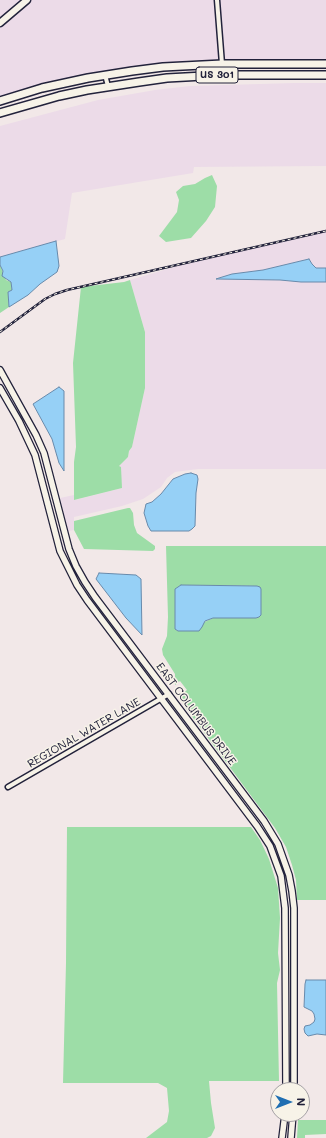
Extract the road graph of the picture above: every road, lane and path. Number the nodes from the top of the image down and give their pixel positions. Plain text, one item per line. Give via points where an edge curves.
1 (27, 0) edge
2 (217, 0) edge
3 (0, 23) edge
4 (222, 64) junction
5 (326, 64) edge
6 (105, 75) junction
7 (326, 75) edge
8 (108, 86) junction
9 (0, 101) edge
10 (0, 113) edge
11 (0, 370) edge
12 (0, 388) edge
13 (60, 515) junction
14 (51, 518) junction
15 (169, 694) junction
16 (161, 699) junction
17 (8, 787) dead end
18 (286, 1082) edge
19 (294, 1082) edge
20 (284, 1122) edge
21 (292, 1122) edge
22 (282, 1138) edge
23 (290, 1138) edge

1 - 3 main road
2 - 4 street
4 - 5 main road, US 301
4 - 6 main road, US 301 via 163,67
6 - 8 street
6 - 9 main road, US 301 via 42,88
7 - 8 main road, US 301 via 197,76
8 - 10 main road, US 301 via 59,96
11 - 13 street, EAST COLUMBUS DRIVE via 36,435 48,467
12 - 14 street, EAST COLUMBUS DRIVE via 35,455
13 - 14 street
13 - 15 street, EAST COLUMBUS DRIVE via 69,548 85,582
14 - 16 street, EAST COLUMBUS DRIVE via 60,550 77,585
15 - 16 street, REGIONAL WATER LANE
15 - 19 street, EAST COLUMBUS DRIVE via 264,821 285,860 294,908
16 - 17 street, REGIONAL WATER LANE
16 - 18 street, EAST COLUMBUS DRIVE via 257,826 277,863 285,908
20 - 22 street
21 - 23 street

